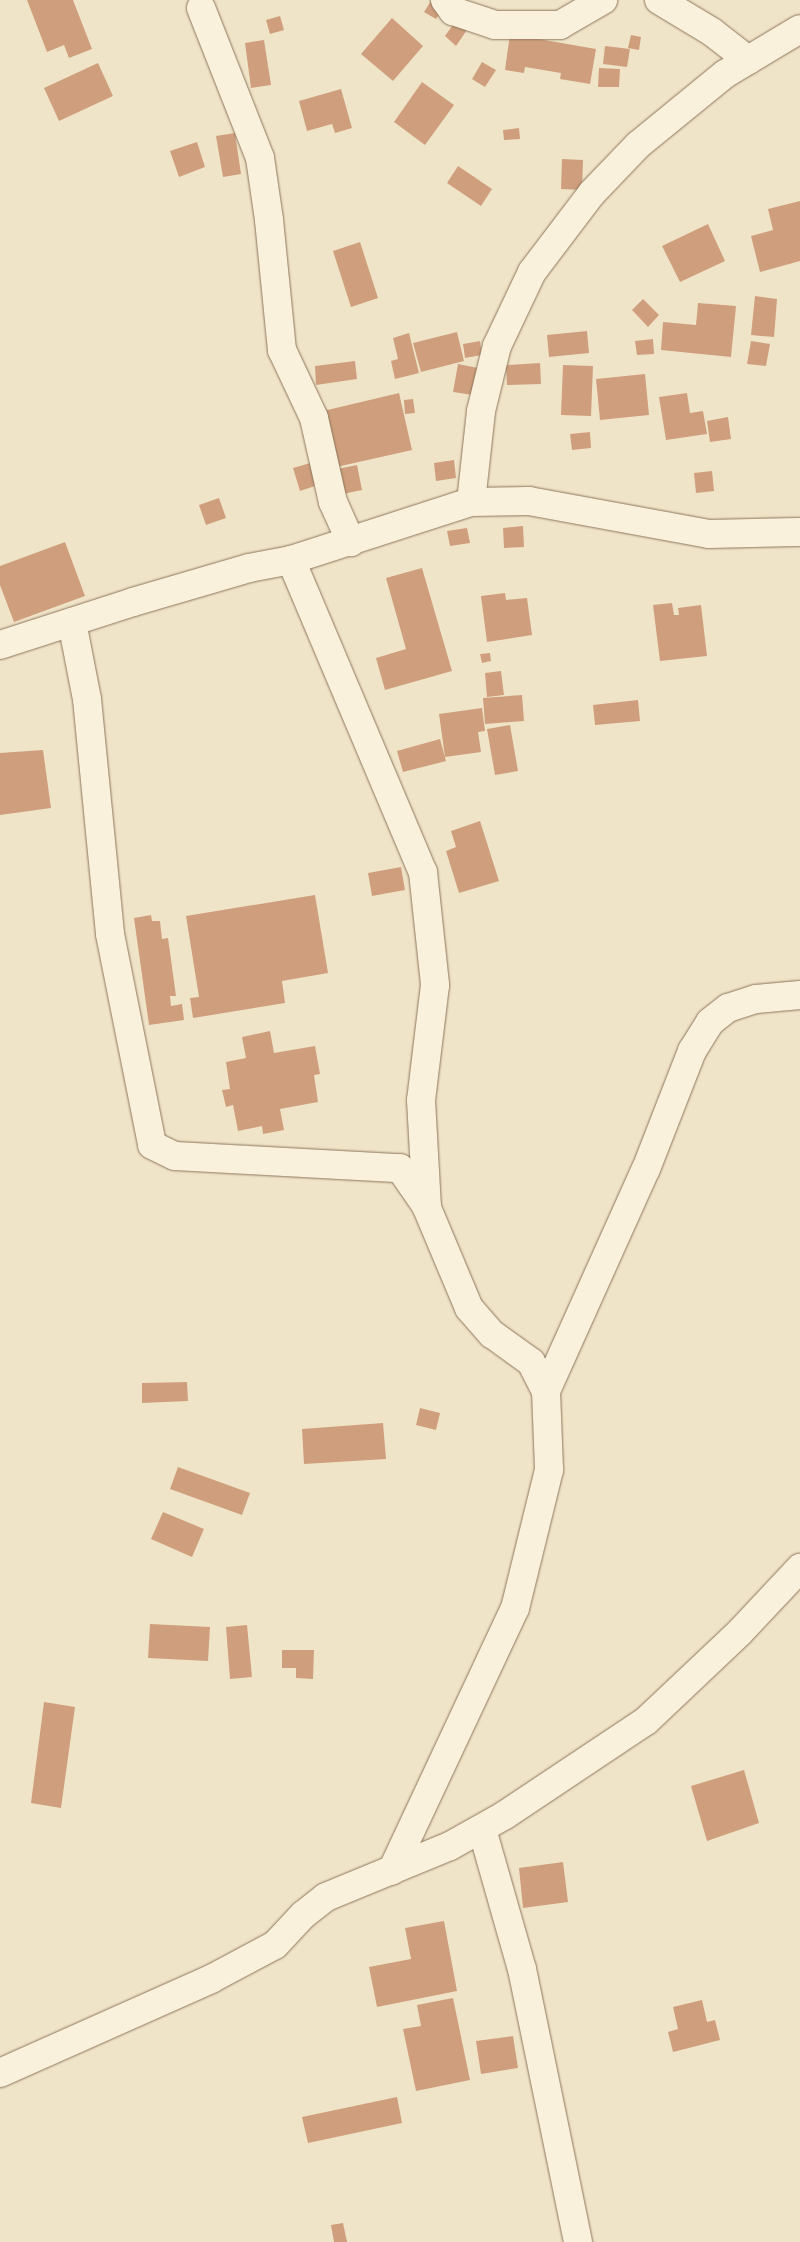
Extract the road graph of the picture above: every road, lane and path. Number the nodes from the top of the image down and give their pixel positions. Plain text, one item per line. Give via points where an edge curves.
1 (445, 0) edge
2 (603, 0) edge
3 (659, 0) edge
4 (201, 8) dead end
5 (800, 28) edge
6 (748, 60) junction
7 (471, 502) junction
8 (800, 532) edge
9 (351, 542) junction
10 (291, 560) junction
11 (72, 622) junction
12 (0, 645) edge
13 (800, 995) edge
14 (427, 1208) junction
15 (546, 1391) junction
16 (800, 1568) edge
17 (482, 1829) junction
18 (392, 1871) junction
19 (0, 2073) edge
20 (578, 2242) edge

1 - 2 street via 453,11 495,25 560,25
3 - 6 street via 712,32
4 - 9 street via 260,158 270,220 282,350 314,418 333,502
5 - 6 street
6 - 7 street via 725,74 638,145 592,193 532,272 497,346 482,411
7 - 8 street via 529,500 709,534
7 - 9 street
9 - 10 street
10 - 11 street via 249,568
10 - 14 street via 423,872 435,985 421,1100
11 - 12 street
11 - 14 street via 87,699 110,934 152,1146 175,1156 400,1168
13 - 15 street via 756,999 728,1008 710,1022 692,1051 646,1169
14 - 15 street via 469,1308 492,1334 531,1362
15 - 18 street via 549,1470 515,1608
16 - 17 street via 740,1632 646,1721
17 - 18 street
17 - 20 street via 522,1969
18 - 19 street via 326,1897 303,1915 275,1945 219,1975

